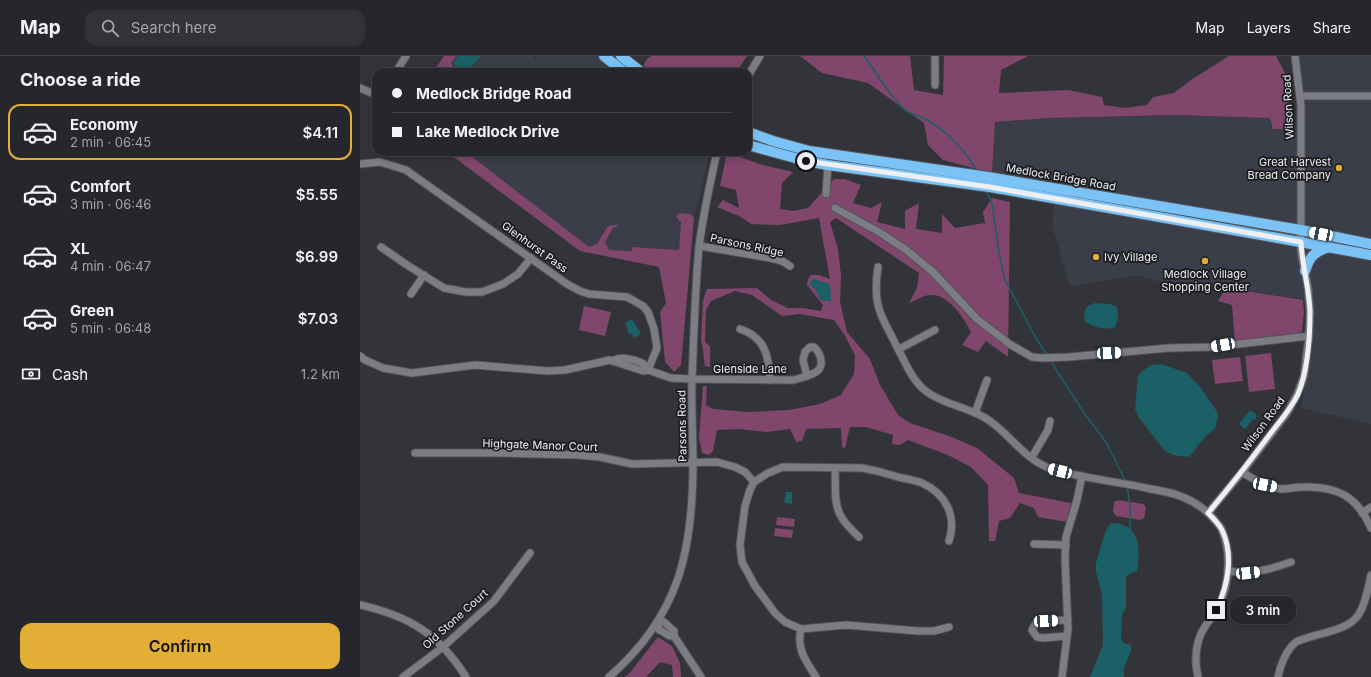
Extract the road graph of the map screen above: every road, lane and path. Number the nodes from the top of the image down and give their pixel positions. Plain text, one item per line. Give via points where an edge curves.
1 (406, 56) edge
2 (604, 56) edge
3 (621, 56) edge
4 (760, 56) edge
5 (935, 56) edge
6 (1295, 56) edge
7 (398, 68) edge
8 (619, 68) edge
9 (637, 68) edge
10 (752, 69) edge
11 (935, 85) dead end
12 (360, 88) edge
13 (372, 93) edge
14 (1300, 96) junction
15 (1371, 96) edge
16 (752, 134) edge
17 (752, 146) edge
18 (716, 156) edge
19 (360, 164) edge
20 (828, 165) junction
21 (826, 194) dead end
22 (835, 208) dead end
23 (1301, 230) junction
24 (1301, 242) junction
25 (1371, 244) edge
26 (700, 246) junction
27 (381, 247) dead end
28 (1330, 247) junction
29 (1371, 255) edge
30 (531, 258) junction
31 (790, 266) dead end
32 (878, 267) dead end
33 (1305, 271) junction
34 (424, 275) junction
35 (411, 294) dead end
36 (740, 329) dead end
37 (935, 330) dead end
38 (1309, 336) junction
39 (899, 349) junction
40 (360, 356) edge
41 (648, 370) junction
42 (807, 376) dead end
43 (692, 379) junction
44 (770, 380) junction
45 (987, 380) dead end
46 (975, 413) junction
47 (1050, 421) dead end
48 (415, 453) dead end
49 (1032, 457) junction
50 (693, 462) junction
51 (835, 468) junction
52 (1242, 472) junction
53 (1082, 476) junction
54 (754, 482) junction
55 (1371, 507) edge
56 (1208, 513) junction
57 (1362, 513) junction
58 (1371, 528) edge
59 (859, 537) dead end
60 (949, 541) dead end
61 (1034, 544) dead end
62 (1066, 545) junction
63 (530, 553) dead end
64 (1291, 562) dead end
65 (1228, 571) junction
66 (1371, 576) edge
67 (360, 605) edge
68 (1068, 620) junction
69 (658, 622) junction
70 (949, 627) dead end
71 (801, 629) junction
72 (1067, 636) junction
73 (443, 647) junction
74 (403, 677) edge
75 (466, 677) edge
76 (609, 677) edge
77 (701, 677) edge
78 (816, 677) edge
79 (1062, 677) edge
80 (1198, 677) edge
81 (1278, 677) edge

1 - 7 street
2 - 8 highway
3 - 9 highway
4 - 10 street
5 - 11 street
6 - 14 street, Wilson Road
12 - 13 street
14 - 15 street
14 - 23 street, Wilson Road
16 - 23 highway, Medlock Bridge Road via 809,151 988,177
17 - 20 highway, Medlock Bridge Road
18 - 26 street, Parsons Road
19 - 30 street, Glenhurst Pass via 380,162 406,170
20 - 21 street
20 - 24 highway, Medlock Bridge Road via 990,187
22 - 38 street via 905,249 933,272 977,319 1011,345 1032,357 1069,357 1169,348 1212,347
23 - 24 street, Wilson Road
23 - 25 highway, Medlock Bridge Road
24 - 28 highway, Medlock Bridge Road
24 - 33 street, Wilson Road
26 - 31 street, Parsons Ridge via 770,258
26 - 43 street, Parsons Road
27 - 34 street
28 - 29 highway, Medlock Bridge Road
28 - 33 highway via 1318,251 1311,257
30 - 34 street via 518,274 493,289 482,292 444,288
30 - 41 street, Glenhurst Pass via 580,291 627,297 643,306 654,329 657,348
32 - 39 street via 875,282 877,304
33 - 38 street, Wilson Road via 1309,298
34 - 35 street
36 - 44 street via 757,338 762,344 770,365
37 - 39 street
38 - 52 street, Wilson Road via 1304,376 1297,395 1287,413
39 - 46 street via 917,382 927,392
40 - 41 street via 383,368 412,372 475,365 565,370 610,360 643,371
41 - 43 street via 671,378
42 - 44 street, Glenside Lane via 794,380
43 - 44 street, Glenside Lane
43 - 50 street, Parsons Road
45 - 46 street
46 - 49 street via 991,421
47 - 49 street via 1048,430
48 - 50 street, Highgate Manor Court via 578,455 632,464
49 - 53 street via 1048,468
50 - 54 street, Highgate Manor Court via 717,462 735,467 745,472
50 - 69 street, Parsons Road via 691,519 686,551 675,587
51 - 54 street via 784,467
51 - 59 street via 838,511
51 - 60 street via 874,470 921,483 932,489 943,499 950,513 952,527
52 - 56 street, Wilson Road
52 - 57 street via 1265,485 1282,489 1322,487 1338,492 1350,498
53 - 56 street via 1126,483 1184,497
53 - 62 street
54 - 71 street via 745,506 740,545 742,562 755,586 775,613 785,622
55 - 57 street
56 - 65 street via 1221,528 1225,538
57 - 58 street
61 - 62 street
62 - 68 street
63 - 73 street, Old Stone Court via 494,601
64 - 65 street via 1248,573
65 - 80 street via 1226,589 1199,638 1196,654
66 - 81 street via 1359,614 1340,629 1296,642 1283,659
67 - 73 street via 409,621
68 - 72 street
68 - 72 street via 1037,621 1032,630 1043,638
69 - 76 street, Parsons Road via 636,651
69 - 77 street via 658,629 674,636
70 - 71 street via 934,631 846,625
71 - 78 street via 800,649
72 - 79 street
73 - 74 street, Old Stone Court
73 - 75 street

